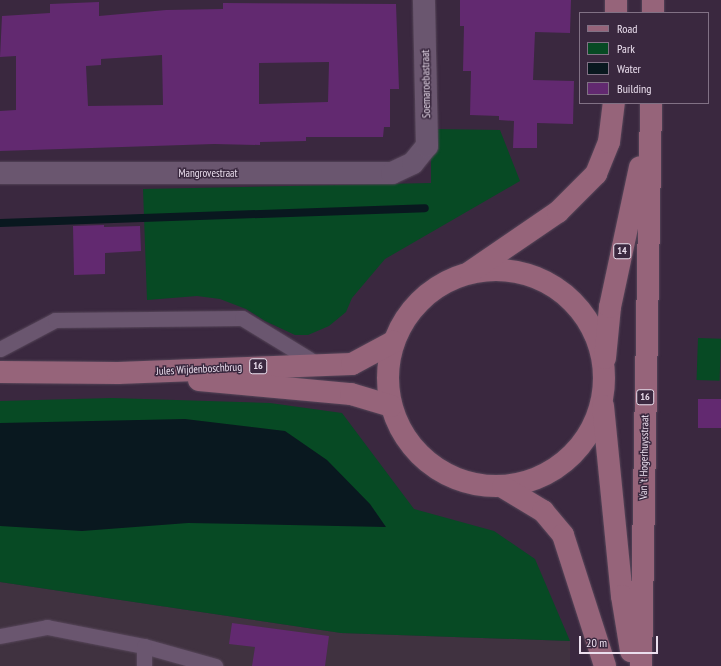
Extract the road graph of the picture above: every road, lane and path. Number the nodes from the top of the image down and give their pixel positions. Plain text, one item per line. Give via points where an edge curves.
1 (424, 0) edge
2 (616, 0) edge
3 (653, 0) edge
4 (616, 12) edge
5 (653, 12) edge
6 (614, 104) edge
7 (651, 104) edge
8 (650, 128) junction
9 (413, 163) joint
10 (0, 173) edge
11 (467, 274) junction
12 (394, 342) junction
13 (0, 349) edge
14 (317, 364) junction
15 (0, 372) edge
16 (118, 373) junction
17 (604, 376) junction
18 (391, 406) junction
19 (603, 406) junction
20 (503, 487) junction
21 (0, 636) edge
22 (144, 646) junction
23 (144, 666) edge
24 (215, 666) edge
25 (605, 666) edge
26 (634, 666) edge
27 (641, 666) edge

1 - 9 street, Soemaroebastraat via 427,146
2 - 4 main road
3 - 5 main road
6 - 11 main road via 609,142 596,174 558,212
7 - 8 main road, Van 't Hogerhuysstraat / 14
8 - 17 main road, Van 't Hogerhuysstraat / 14 via 610,307
8 - 27 main road, Van 't Hogerhuysstraat / 16
9 - 10 street, Mangrovestraat via 392,174
11 - 12 main road via 443,284 422,299 405,319
11 - 17 main road via 500,270 532,276 561,292 584,315 596,338
12 - 14 main road, Jules Wijdenboschbrug / 16 via 352,364
12 - 18 main road via 387,374
13 - 14 lane via 55,320 242,318
14 - 16 main road, Jules Wijdenboschbrug / 16
15 - 16 main road, Jules Wijdenboschbrug / 16
16 - 18 main road, Jules Wijdenboschbrug / 16 via 351,394
17 - 19 main road
18 - 20 main road via 404,436 425,460 453,477
19 - 20 main road via 585,438 566,459 543,474
19 - 26 main road via 622,596
20 - 25 main road via 543,511 563,536
21 - 22 lane via 47,627
22 - 23 lane
22 - 24 lane

